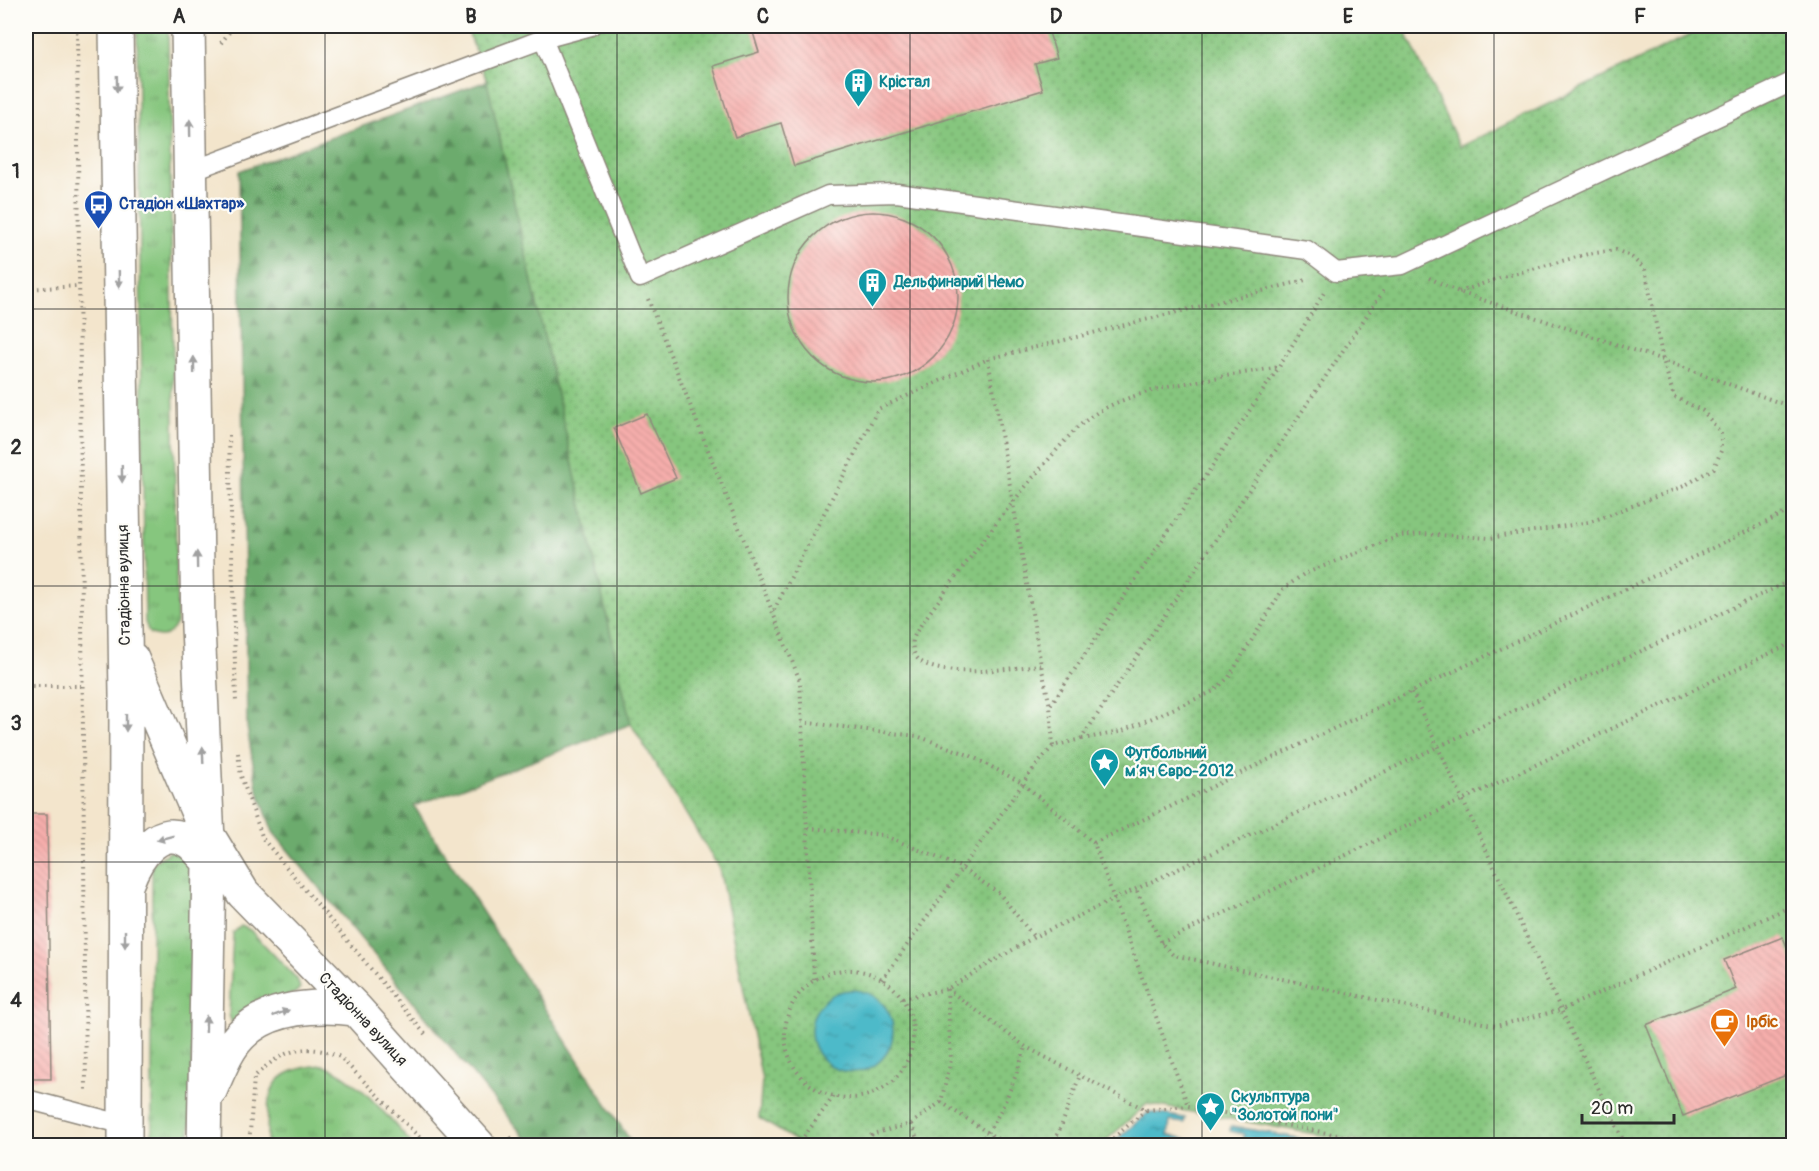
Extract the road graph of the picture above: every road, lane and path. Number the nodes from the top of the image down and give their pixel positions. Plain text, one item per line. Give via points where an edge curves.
1 (77, 26) edge
2 (116, 26) edge
3 (188, 26) edge
4 (234, 26) edge
5 (591, 26) edge
6 (220, 34) dead end
7 (543, 39) junction
8 (220, 43) junction
9 (221, 55) dead end
10 (1794, 81) edge
11 (190, 171) junction
12 (1402, 265) junction
13 (1336, 272) junction
14 (640, 278) junction
15 (79, 286) junction
16 (26, 289) edge
17 (1459, 292) junction
18 (988, 358) junction
19 (1663, 360) junction
20 (1279, 367) junction
21 (1794, 408) edge
22 (229, 425) dead end
23 (1013, 501) junction
24 (1794, 509) edge
25 (1794, 579) edge
26 (774, 610) junction
27 (1794, 642) edge
28 (125, 643) junction
29 (1041, 666) junction
30 (26, 686) edge
31 (81, 686) junction
32 (1412, 692) junction
33 (1050, 706) junction
34 (236, 710) dead end
35 (801, 722) junction
36 (1081, 739) junction
37 (237, 746) dead end
38 (1053, 746) junction
39 (1436, 748) junction
40 (1023, 783) junction
41 (1462, 800) junction
42 (808, 828) junction
43 (1094, 843) junction
44 (208, 848) junction
45 (960, 867) junction
46 (125, 887) junction
47 (1137, 891) junction
48 (1113, 900) junction
49 (1794, 905) edge
50 (1034, 937) junction
51 (1161, 943) junction
52 (814, 980) junction
53 (882, 980) junction
54 (947, 989) junction
55 (903, 998) junction
56 (356, 1009) junction
57 (1560, 1010) junction
58 (428, 1037) dead end
59 (1026, 1047) junction
60 (1080, 1075) junction
61 (834, 1096) junction
62 (26, 1099) edge
63 (205, 1101) junction
64 (940, 1102) junction
65 (1188, 1106) junction
66 (1146, 1110) junction
67 (86, 1115) junction
68 (911, 1124) junction
69 (988, 1133) junction
70 (125, 1135) edge
71 (491, 1137) edge
72 (204, 1146) edge
73 (249, 1146) edge
74 (428, 1146) edge
75 (518, 1146) edge
76 (797, 1146) edge
77 (865, 1146) edge
78 (920, 1146) edge
79 (975, 1146) edge
80 (1008, 1146) edge
81 (1051, 1146) edge
82 (1104, 1146) edge
83 (1394, 1146) edge
84 (1626, 1146) edge

1 - 15 path
2 -> 28 street, Стадіонна вулиця
11 -> 3 street
4 - 8 path
5 - 7 lane
6 - 8 path
7 - 11 lane
7 - 14 lane
8 - 9 path
10 - 12 lane
44 -> 11 street via 198,627
12 - 13 lane
12 - 17 path
12 - 36 path
13 - 14 lane via 1307,250 897,193 828,195
13 - 18 path
13 - 20 path
14 - 26 path
15 - 16 path
15 - 31 path
17 - 19 path
17 - 19 path via 1498,278 1616,250 1646,269
18 - 23 path
18 - 26 path via 878,409
19 - 21 path
19 - 36 path via 1674,397 1703,411 1721,434 1721,451 1714,468 1684,486 1590,522 1490,538 1399,536 1304,574 1282,589 1229,677 1214,691 1120,732
20 - 23 path via 1167,388 1098,412 1072,433
20 - 33 path
22 - 34 path
23 - 29 path
23 - 29 path via 922,623 913,640 915,655 926,667 946,672
24 - 32 path
25 - 39 path
26 - 35 path via 800,681
27 - 41 path
28 - 44 street
28 -> 46 street, Стадіонна вулиця
29 - 33 path
30 - 31 path
31 - 67 path
32 - 39 path
32 - 43 path
33 - 38 path
35 - 40 path via 917,736 969,755
35 - 42 path
36 - 38 path
37 - 58 path via 241,776 263,839
38 - 40 path
39 - 41 path
39 - 47 path
40 - 43 path
40 - 45 path
41 - 51 path
41 - 57 path
42 - 45 path via 883,834
42 - 52 path
43 - 48 path
44 -> 46 street, Стадіонна вулиця via 175,836 161,838 147,846 134,862
44 - 56 street, Стадіонна вулиця via 243,893
63 -> 44 street
45 - 50 path via 999,892
45 - 53 path
46 -> 70 street, Стадіонна вулиця
47 - 48 path
47 - 51 path
48 - 50 path
48 - 65 path
49 - 57 path
50 - 54 path
51 - 57 path via 1173,955 1496,1026
52 - 53 path via 837,970 858,970
52 - 61 path via 797,997 788,1016 785,1036 789,1056 800,1074 816,1088
53 - 55 path
54 - 55 path
54 - 59 path
54 - 64 path via 951,1060
55 - 61 path via 913,1036 908,1059 895,1079 861,1097
63 -> 56 street via 230,1048 244,1031 266,1018 307,1005
56 - 71 street, Стадіонна вулиця
57 - 84 path
59 - 60 path
59 - 69 path
60 - 66 path
60 - 81 path
61 - 76 path
62 - 67 lane
63 - 72 street
64 - 68 path
64 - 69 path
65 - 66 path
65 - 83 path
66 - 82 path
67 - 70 lane
68 - 77 path via 872,1134
68 - 78 path
69 - 79 path
69 - 80 path
71 - 75 path
73 - 74 path via 254,1077 282,1054 304,1049 322,1049 340,1057

